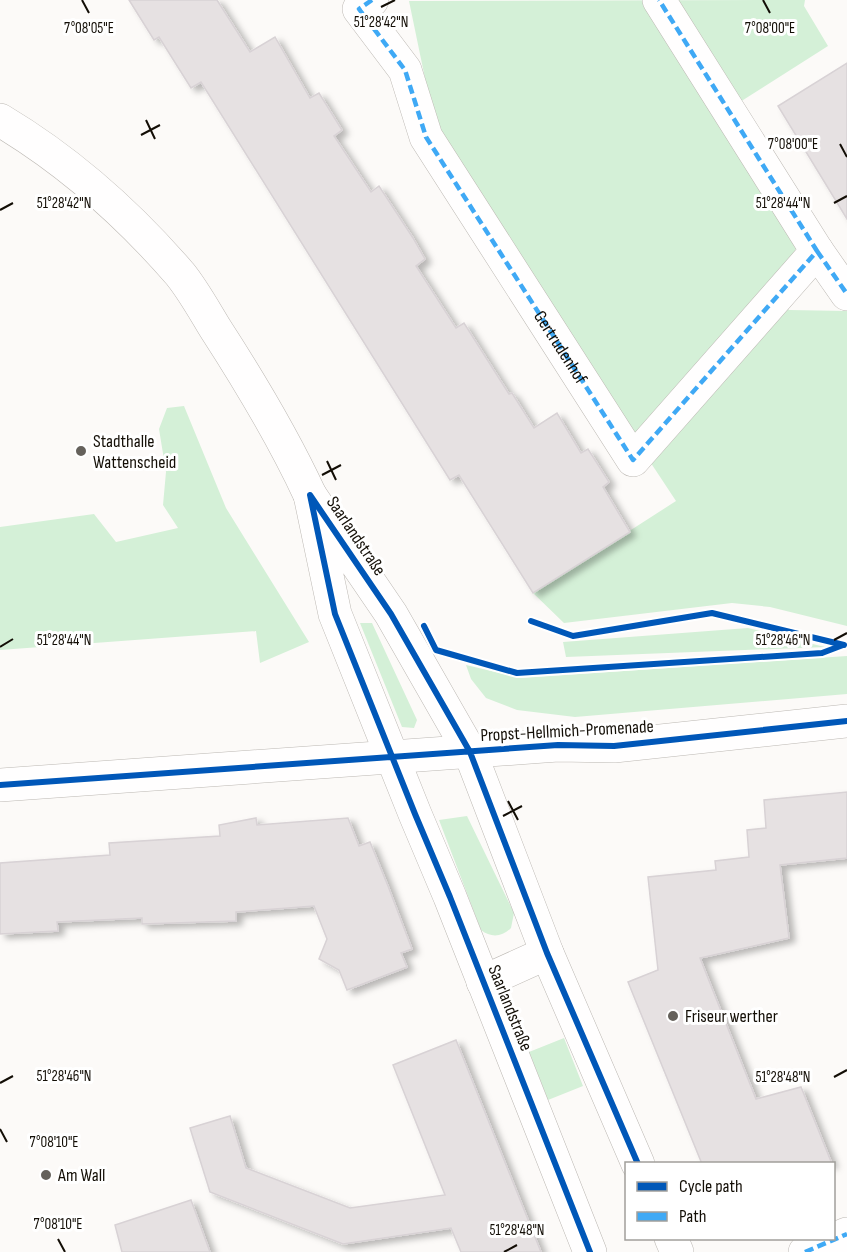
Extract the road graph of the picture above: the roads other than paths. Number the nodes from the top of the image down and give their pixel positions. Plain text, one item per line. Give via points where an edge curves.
1 (372, 0) edge
2 (659, 0) edge
3 (0, 120) edge
4 (817, 251) junction
5 (847, 294) edge
6 (310, 495) junction
7 (847, 721) edge
8 (470, 752) junction
9 (393, 757) junction
10 (0, 785) edge
11 (547, 952) junction
12 (483, 982) junction
13 (637, 1162) edge
14 (833, 1240) edge
15 (590, 1252) edge
16 (805, 1252) edge

1 - 4 street, Gertrudenhof via 359,9 405,70 426,137 633,460
2 - 4 street
3 - 6 street, Saarlandstraße via 88,183 181,276 234,356 288,448
4 - 5 street
6 - 8 street, Saarlandstraße via 391,614
6 - 9 street, Saarlandstraße via 335,614
7 - 8 street, Propst-Hellmich-Promenade via 614,746 558,745
8 - 9 street, Propst-Hellmich-Promenade
8 - 11 street, Saarlandstraße
9 - 10 street, Propst-Hellmich-Promenade
9 - 12 street, Saarlandstraße
11 - 12 street, Saarlandstraße
11 - 13 street, Saarlandstraße
12 - 15 street, Saarlandstraße
14 - 16 street

